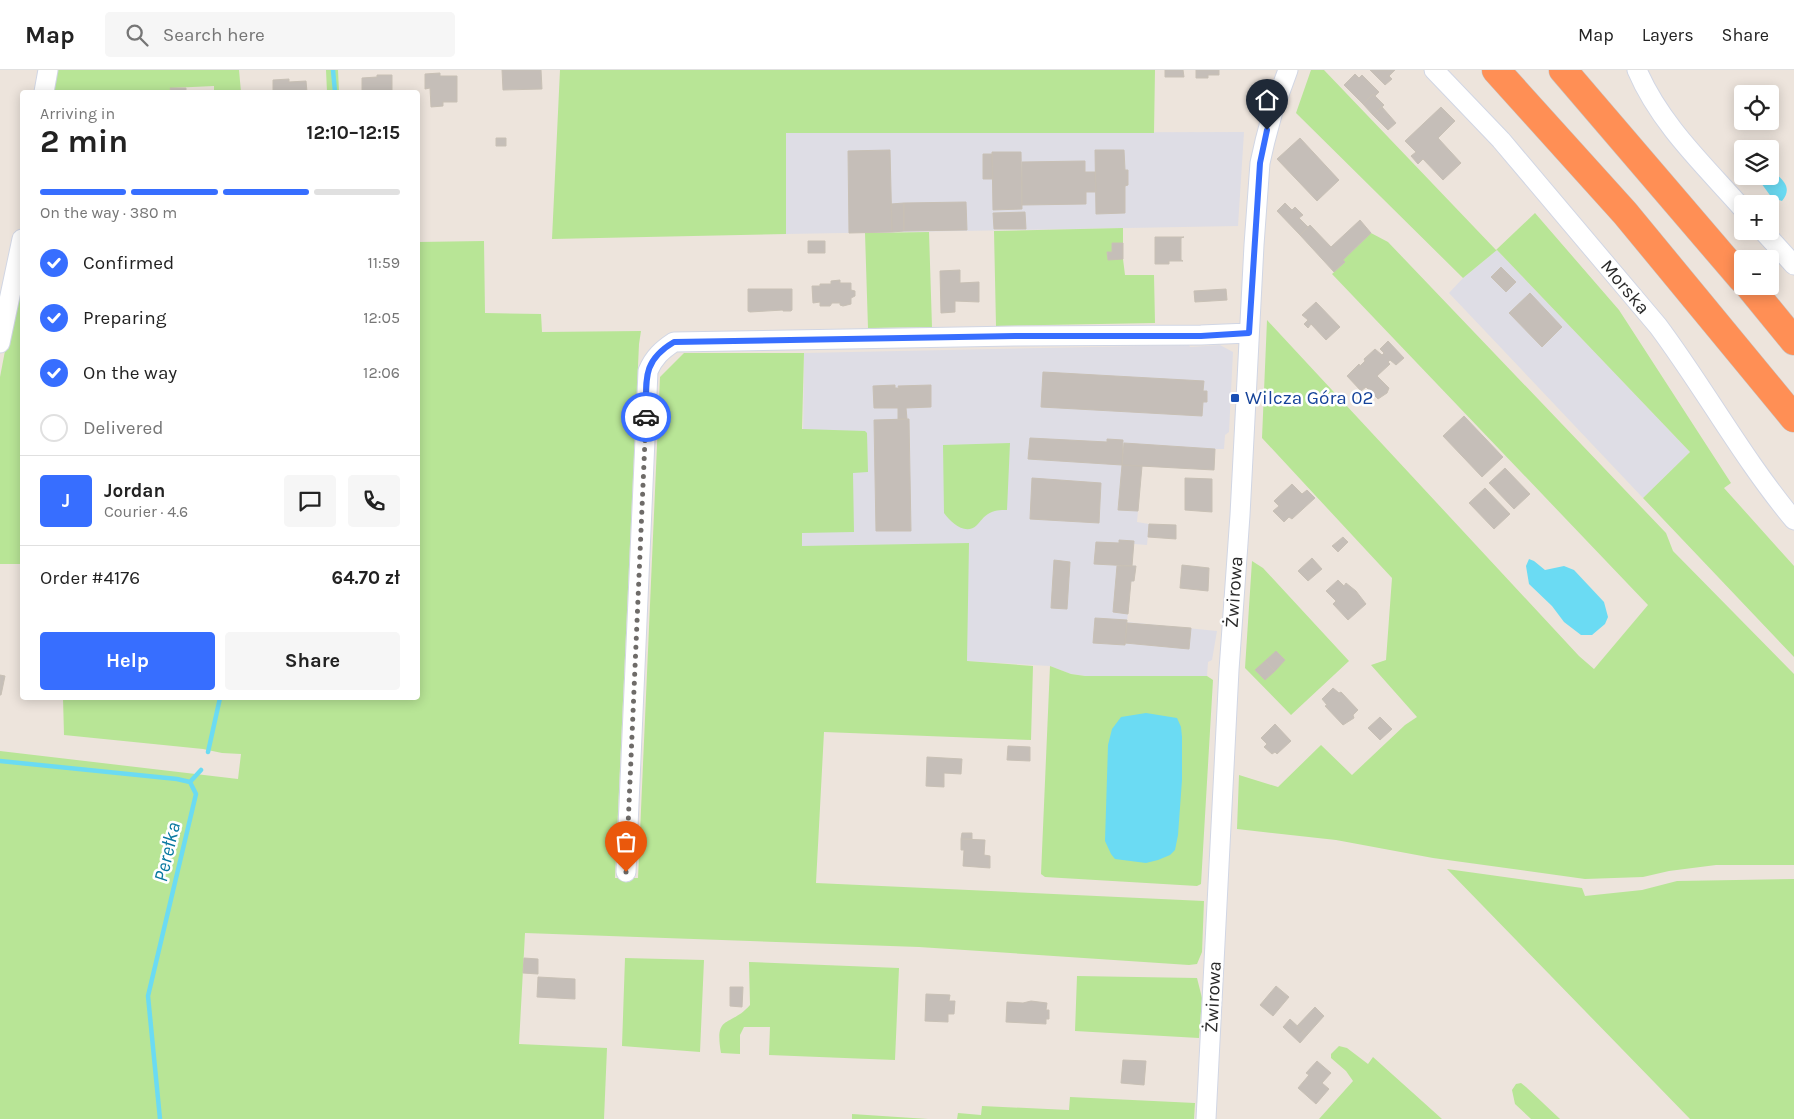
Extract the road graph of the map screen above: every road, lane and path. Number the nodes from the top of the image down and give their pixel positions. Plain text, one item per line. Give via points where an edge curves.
1 (48, 70) edge
2 (1288, 70) edge
3 (1434, 70) edge
4 (1496, 70) edge
5 (1563, 70) edge
6 (1636, 70) edge
7 (44, 90) edge
8 (1734, 199) edge
9 (1771, 240) edge
10 (20, 248) edge
11 (1794, 265) edge
12 (1734, 270) edge
13 (1756, 295) edge
14 (1249, 333) junction
15 (1794, 341) edge
16 (0, 343) edge
17 (1794, 418) edge
18 (1794, 520) edge
19 (626, 872) dead end
20 (1206, 1119) edge

1 - 7 street
2 - 14 street, Żwirowa via 1273,111 1260,163
3 - 18 street, Morska via 1501,140 1658,326 1750,463
4 - 17 highway via 1625,213
5 - 12 highway
6 - 8 street via 1666,120
9 - 11 street
10 - 16 street
13 - 15 highway
14 - 19 street via 674,342 662,350 648,370
14 - 20 street, Żwirowa

